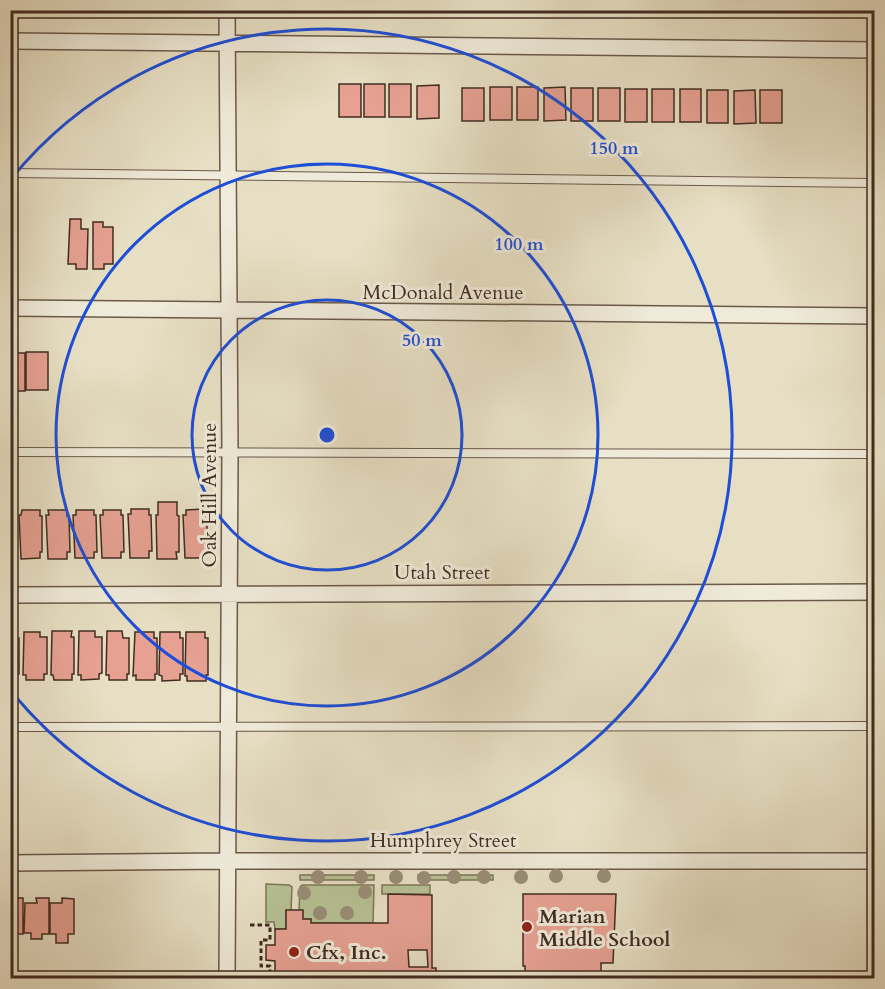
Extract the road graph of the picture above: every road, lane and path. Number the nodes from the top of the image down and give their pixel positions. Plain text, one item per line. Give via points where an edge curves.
1 (227, 10) edge
2 (10, 41) edge
3 (227, 43) junction
4 (874, 50) edge
5 (10, 173) edge
6 (229, 177) junction
7 (874, 183) edge
8 (10, 308) edge
9 (230, 311) junction
10 (874, 316) edge
11 (10, 452) edge
12 (230, 453) junction
13 (874, 453) edge
14 (874, 592) edge
15 (230, 593) junction
16 (10, 595) edge
17 (874, 726) edge
18 (228, 727) junction
19 (10, 728) edge
20 (227, 861) junction
21 (874, 861) edge
22 (10, 863) edge
23 (250, 926) dead end
24 (226, 978) edge
25 (270, 978) edge

1 - 3 street, Oak Hill Avenue
2 - 3 street
3 - 4 street
3 - 6 street, Oak Hill Avenue
5 - 6 lane
6 - 7 lane
6 - 9 street, Oak Hill Avenue
8 - 9 street, McDonald Avenue
9 - 10 street, McDonald Avenue
9 - 12 street, Oak Hill Avenue
11 - 12 lane
12 - 13 lane
12 - 15 street, Oak Hill Avenue
14 - 15 street, Utah Street
15 - 16 street, Utah Street
15 - 18 street, Oak Hill Avenue
17 - 18 lane
18 - 19 lane
18 - 20 street, Oak Hill Avenue
20 - 21 street, Humphrey Street
20 - 22 street, Humphrey Street
20 - 24 street, Oak Hill Avenue
23 - 25 path via 270,925 270,940 261,939 261,966 270,966

